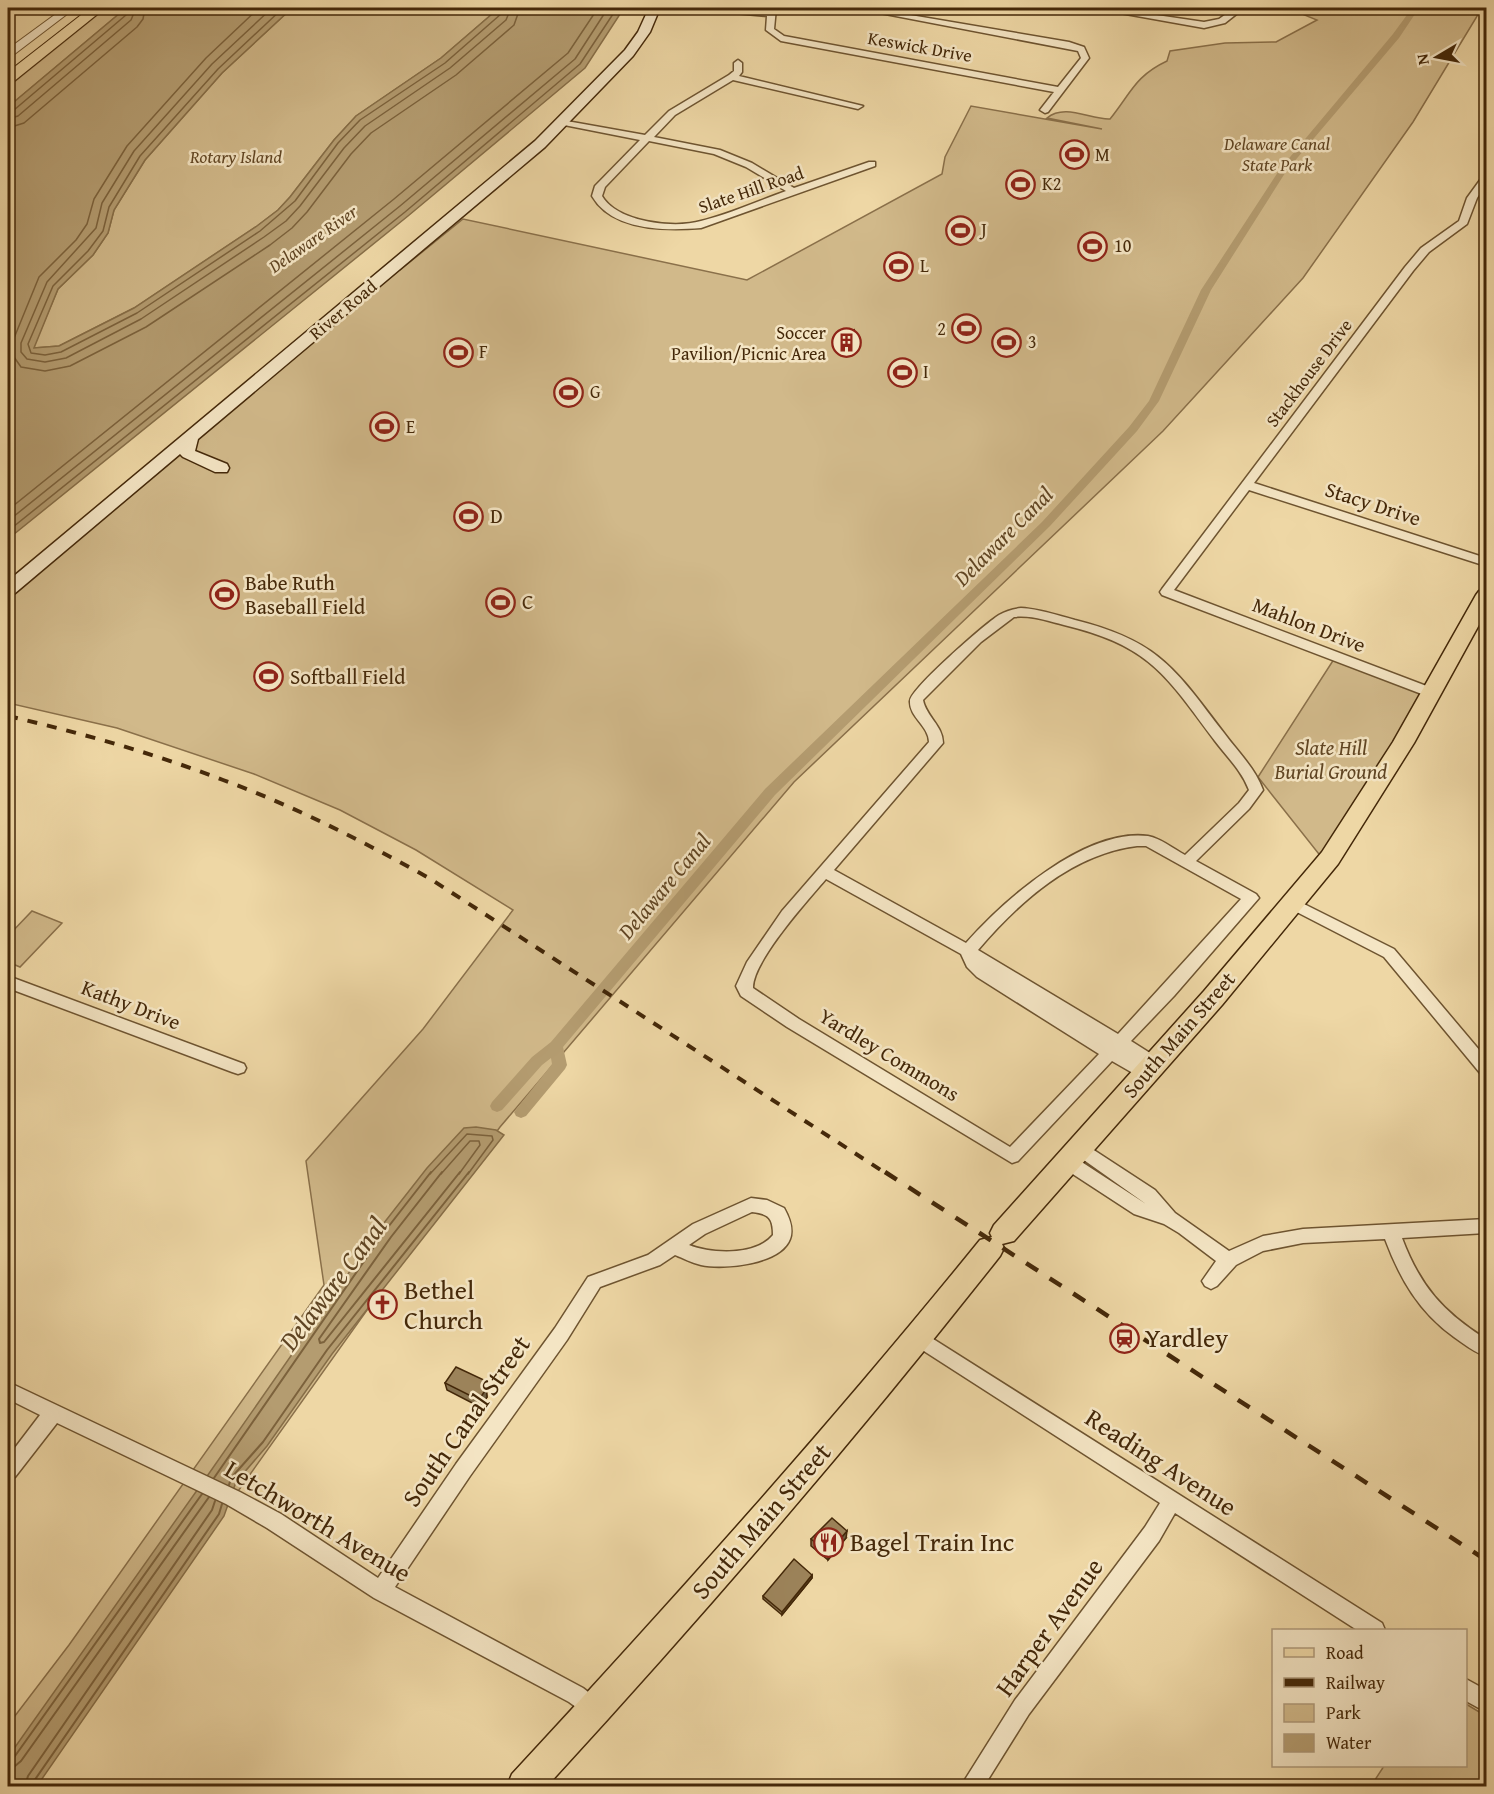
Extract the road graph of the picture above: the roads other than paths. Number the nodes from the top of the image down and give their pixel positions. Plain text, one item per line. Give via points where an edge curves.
1 (70, 8) edge
2 (98, 8) edge
3 (654, 8) edge
4 (712, 8) edge
5 (858, 8) edge
6 (1096, 8) edge
7 (1240, 8) edge
8 (772, 11) edge
9 (84, 13) edge
10 (8, 54) edge
11 (738, 63) dead end
12 (8, 66) edge
13 (732, 77) junction
14 (8, 80) edge
15 (1060, 90) junction
16 (858, 106) dead end
17 (1045, 110) dead end
18 (562, 123) junction
19 (647, 138) junction
20 (872, 164) dead end
21 (1486, 178) edge
22 (795, 193) junction
23 (190, 438) junction
24 (171, 454) junction
25 (1247, 485) junction
26 (1486, 561) edge
27 (8, 590) edge
28 (1172, 594) joint
29 (1486, 595) edge
30 (1432, 693) junction
31 (1186, 862) junction
32 (825, 872) junction
33 (1294, 904) junction
34 (968, 951) junction
35 (8, 982) edge
36 (1114, 1046) junction
37 (238, 1068) dead end
38 (1150, 1069) junction
39 (1486, 1069) edge
40 (1074, 1155) junction
41 (1486, 1226) edge
42 (1391, 1232) junction
43 (674, 1247) junction
44 (1228, 1260) junction
45 (1211, 1281) dead end
46 (919, 1338) junction
47 (1486, 1348) edge
48 (8, 1390) edge
49 (54, 1412) junction
50 (8, 1471) edge
51 (1172, 1501) junction
52 (381, 1591) junction
53 (1372, 1629) edge
54 (1467, 1690) edge
55 (1486, 1702) edge
56 (596, 1710) junction
57 (524, 1786) edge
58 (972, 1786) edge

1 - 10 street
2 - 9 highway
3 - 18 main road, River Road via 634,48
4 - 8 street
5 - 15 street via 1069,45 1084,51 1085,58
6 - 7 street via 1209,25
8 - 15 street, Keswick Drive via 770,30 774,35
9 - 12 highway
9 - 14 highway
11 - 13 street via 738,72
13 - 16 street
13 - 19 street, Slate Hill Road via 672,113
15 - 17 street
18 - 19 street via 634,139
18 - 23 main road, River Road
19 - 22 street via 728,155
19 - 22 street, Slate Hill Road via 597,190 598,201 613,213 667,226 693,226 713,223
20 - 22 street, Slate Hill Road
21 - 25 street, Stackhouse Drive via 1463,222 1425,250
23 - 24 main road, River Road
23 - 24 main road via 186,450 189,454 221,468
24 - 27 main road, River Road
25 - 26 street, Stacy Drive
25 - 28 street, Stackhouse Drive via 1184,566 1167,592
28 - 30 street, Mahlon Drive
29 - 30 main road, South Main Street
30 - 33 main road, South Main Street via 1347,832
31 - 32 street, Yardley Commons via 1244,806 1256,790 1254,784 1185,692 1141,649 1105,633 1018,612 996,623 916,699 918,710 936,733 936,743
31 - 34 street, Yardley Commons via 1148,841 1133,840 1108,847 1059,868
31 - 36 street, Yardley Commons via 1251,898
32 - 34 street
32 - 36 street, Yardley Commons via 765,944 744,986 747,992 1012,1156
33 - 38 main road, South Main Street
33 - 39 street via 1389,953
34 - 36 street via 972,963 983,973
35 - 37 street, Kathy Drive
36 - 38 street
38 - 40 main road, South Main Street
40 - 44 street via 1140,1209 1170,1219
40 - 46 main road, South Main Street via 997,1240
41 - 42 street
42 - 44 street via 1275,1240
42 - 47 street via 1402,1263 1424,1302
43 - 43 street via 699,1229 752,1205 778,1213 782,1223 782,1237 777,1244 739,1258 702,1258
43 - 52 street, South Canal Street via 654,1260 594,1282
44 - 45 street
46 - 51 street, Reading Avenue
46 - 56 main road, South Main Street
48 - 49 street, Letchworth Avenue
49 - 50 street
49 - 52 street, Letchworth Avenue via 233,1498
51 - 53 street, Reading Avenue
51 - 58 street, Harper Avenue via 1152,1534 1022,1707
52 - 56 street, Letchworth Avenue via 576,1695
54 - 55 street
56 - 57 main road, South Main Street

